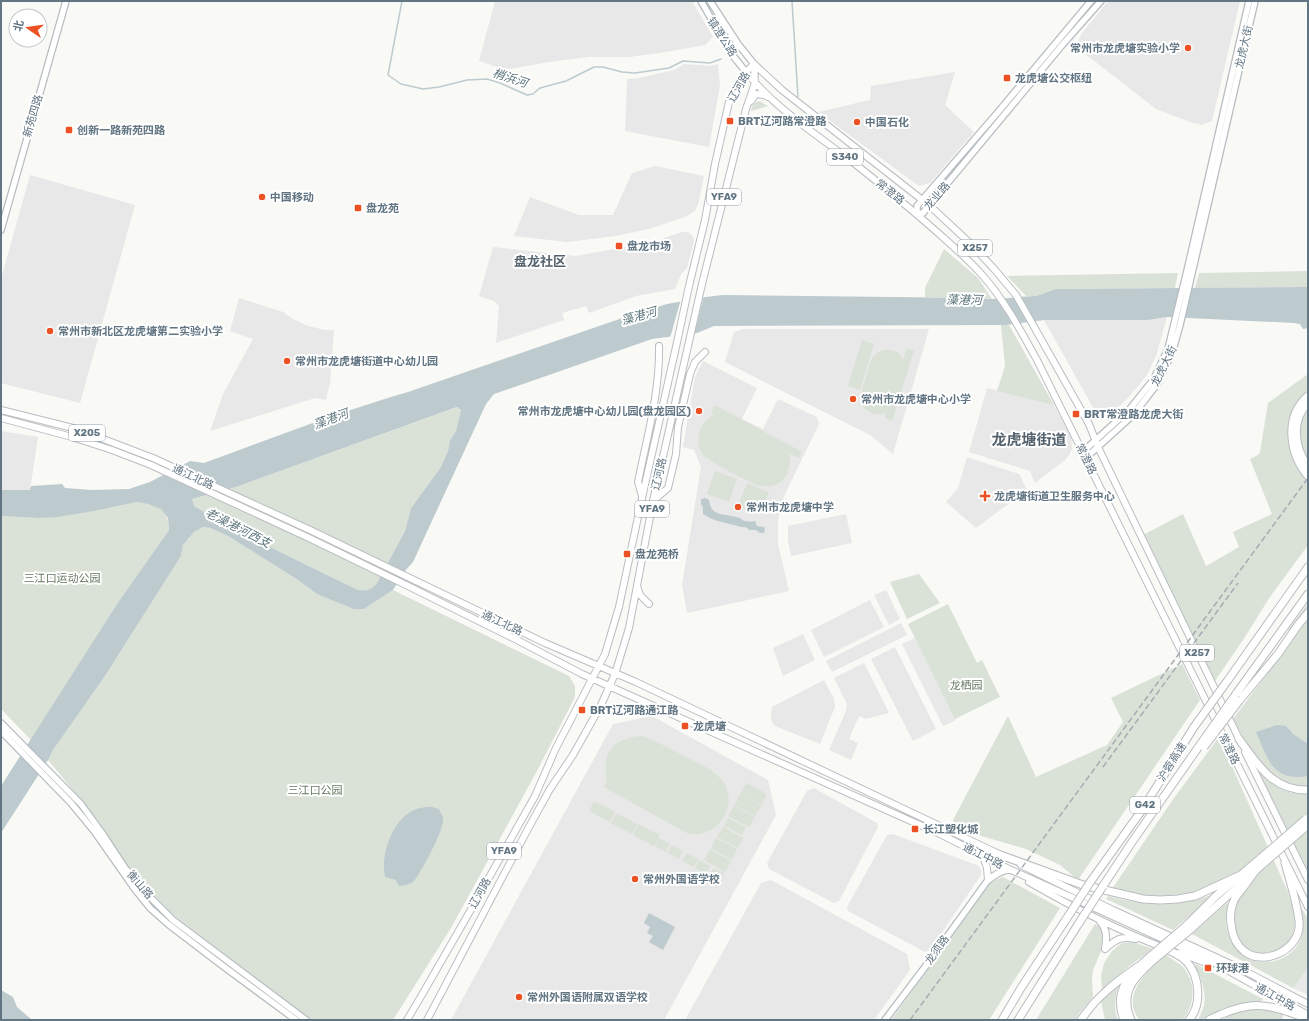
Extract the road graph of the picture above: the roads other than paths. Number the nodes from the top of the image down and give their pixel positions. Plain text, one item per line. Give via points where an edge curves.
1 (66, 1) edge
2 (700, 1) edge
3 (710, 1) edge
4 (1090, 1) edge
5 (1101, 1) edge
6 (1249, 1) edge
7 (1255, 1) edge
8 (754, 64) junction
9 (746, 72) junction
10 (755, 83) junction
11 (773, 101) junction
12 (746, 109) junction
13 (922, 200) junction
14 (930, 206) junction
15 (917, 214) junction
16 (1, 230) edge
17 (1188, 280) junction
18 (1177, 325) junction
19 (659, 346) dead end
20 (705, 352) dead end
21 (1308, 396) edge
22 (1308, 403) edge
23 (1, 410) edge
24 (1, 418) edge
25 (1095, 440) junction
26 (1098, 447) junction
27 (1083, 454) junction
28 (1308, 468) edge
29 (1308, 476) edge
30 (642, 498) junction
31 (653, 501) junction
32 (1308, 562) edge
33 (1308, 567) edge
34 (637, 586) junction
35 (1308, 594) edge
36 (632, 612) junction
37 (1308, 613) edge
38 (1261, 633) junction
39 (598, 667) junction
40 (615, 674) junction
41 (593, 679) junction
42 (610, 686) junction
43 (1237, 698) junction
44 (1, 723) edge
45 (1, 730) edge
46 (1239, 739) junction
47 (23, 750) junction
48 (43, 770) junction
49 (1308, 790) edge
50 (1307, 822) edge
51 (995, 853) junction
52 (983, 856) junction
53 (1262, 861) junction
54 (1285, 863) junction
55 (1009, 870) junction
56 (1256, 870) junction
57 (1243, 874) junction
58 (988, 880) junction
59 (1308, 880) edge
60 (1308, 907) edge
61 (1098, 919) junction
62 (1189, 927) junction
63 (1144, 940) junction
64 (1166, 949) junction
65 (1155, 956) junction
66 (1139, 966) junction
67 (1236, 976) junction
68 (1308, 1004) edge
69 (1308, 1015) edge
70 (1308, 1019) edge
71 (296, 1020) edge
72 (306, 1020) edge
73 (407, 1020) edge
74 (427, 1020) edge
75 (885, 1020) edge
76 (1002, 1020) edge
77 (1018, 1020) edge
78 (1081, 1020) edge
79 (1124, 1020) edge
80 (1131, 1020) edge
81 (1189, 1020) edge
82 (1209, 1020) edge

1 - 16 street, 新苑四路
2 - 9 street, 镇澄公路 via 730,52
3 - 8 street, 镇澄公路
4 - 13 street, 龙业路
5 - 14 street, 龙业路
6 - 17 street, 龙虎大街
7 - 17 street, 龙虎大街
8 - 9 main road, 辽河路 / YFA9
8 - 10 main road, 辽河路 / YFA9
8 - 13 main road, 常澄路 / S340 via 782,90
9 - 10 main road, 常澄路
9 - 30 main road, 辽河路 / YFA9 via 729,102
10 - 11 main road, 常澄路
10 - 12 main road, 辽河路 / YFA9
11 - 12 main road via 764,95 756,94
11 - 15 main road, 常澄路 / S340
12 - 31 main road, 辽河路 / YFA9 via 702,284
13 - 14 main road, 常澄路
13 - 15 street, 龙业路 via 917,206
14 - 15 street, 龙业路 via 923,213
14 - 25 main road, 常澄路 / X257 via 972,245 1016,295 1089,424
15 - 27 main road, 常澄路 / X257 via 977,270 999,297 1037,360
17 - 18 street
18 - 25 street, 龙虎大街 via 1154,379 1129,410
18 - 26 street, 龙虎大街 via 1173,350 1158,383 1133,415
19 - 30 main road via 660,366 656,392 638,482
20 - 31 main road via 695,362 690,374 668,488
21 - 29 highway via 1297,408 1291,430 1295,453
22 - 28 highway via 1300,414 1296,435 1299,450
23 - 39 main road, 通江北路 / X205 via 77,429 169,465
24 - 41 main road, 通江北路 / X205 via 72,436 159,469 307,537
25 - 26 main road, 常澄路 / X257
25 - 27 street, 龙虎大街
26 - 27 street, 龙虎大街 via 1090,454
26 - 46 main road, 常澄路 / X257
27 - 54 main road, 常澄路 / X257
30 - 39 main road, 辽河路 / YFA9 via 619,607 605,654
31 - 34 main road, 辽河路 / YFA9
32 - 38 highway
33 - 38 highway, 沪蓉高速 / G42
34 - 36 main road, 辽河路 / YFA9
34 - 36 main road via 640,595 649,604 637,606
35 - 43 highway
36 - 40 main road, 辽河路 / YFA9
37 - 43 highway via 1278,654
38 - 76 highway, 沪蓉高速 / G42, bridge via 1194,727
39 - 40 main road, 通江北路
39 - 41 main road, YFA9
40 - 42 main road, YFA9
40 - 51 main road, 通江中路
41 - 42 main road, 通江北路
41 - 73 main road, 辽河路 / YFA9 via 556,748 535,796
42 - 52 main road, 通江中路 via 940,834
42 - 74 main road, 辽河路 / YFA9 via 573,755 529,827
43 - 77 highway, bridge via 1132,842
44 - 47 street, 衡山路
45 - 47 street, 衡山路
46 - 49 highway via 1272,780 1287,788
46 - 59 main road, 常澄路 / X257
47 - 48 street, 衡山路
48 - 71 street, 衡山路 via 94,831 150,908
48 - 72 street, 衡山路 via 80,804 125,868 173,920
50 - 53 highway, bridge
51 - 57 highway via 1083,885 1143,899 1178,899 1195,896
51 - 68 main road, 通江中路 via 1237,967
52 - 55 main road, 通江中路
52 - 58 main road
53 - 56 highway
53 - 57 highway
54 - 56 highway via 1300,928 1291,945 1277,955 1251,955 1244,951 1234,938 1232,930 1230,917 1233,901
54 - 60 main road, 常澄路 / X257
55 - 58 main road
55 - 61 main road
55 - 67 main road, 通江中路 via 1202,957
56 - 62 highway
57 - 62 highway via 1217,895
58 - 75 street, 龙须路
61 - 63 main road
61 - 63 main road via 1107,933 1105,949 1120,938
62 - 65 highway, bridge
63 - 64 main road
64 - 67 main road
64 - 81 highway via 1187,962 1195,977 1198,1003
65 - 66 highway
65 - 80 highway via 1132,983 1128,992 1126,1004
66 - 78 highway via 1105,992
66 - 79 highway via 1125,983 1121,994 1120,1005
67 - 69 main road, 通江中路
70 - 82 highway via 1280,1008 1256,1005 1224,1012

